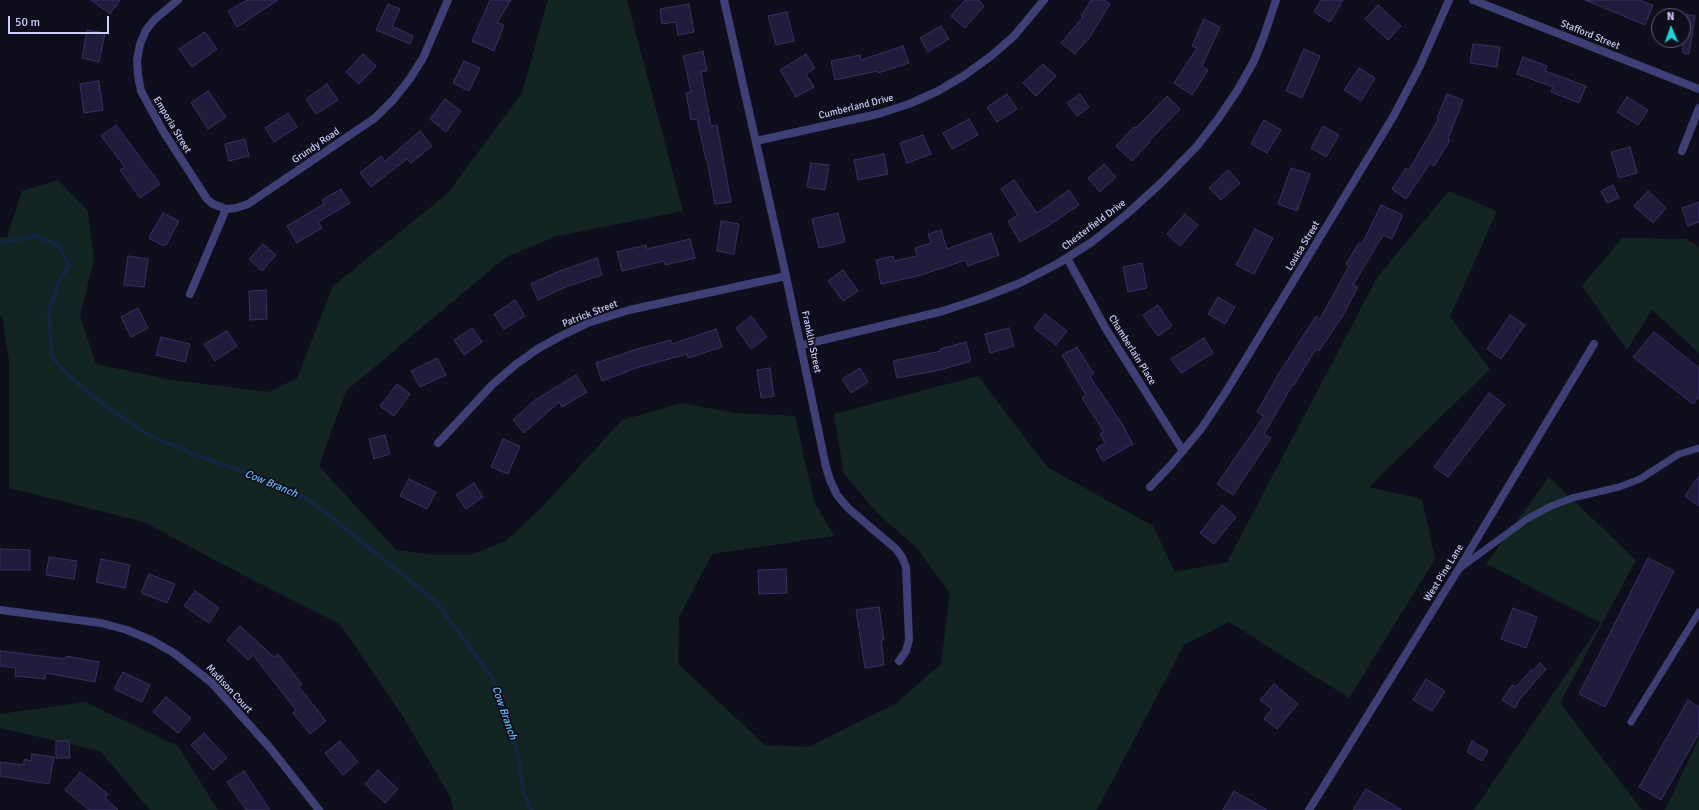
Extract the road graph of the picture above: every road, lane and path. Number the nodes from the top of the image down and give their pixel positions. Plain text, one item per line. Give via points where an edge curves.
1 (178, 0) edge
2 (448, 0) edge
3 (724, 0) edge
4 (1044, 0) edge
5 (1276, 0) edge
6 (1449, 0) edge
7 (1473, 0) edge
8 (1699, 89) edge
9 (1699, 108) edge
10 (756, 141) junction
11 (1682, 151) dead end
12 (226, 209) junction
13 (1067, 258) junction
14 (786, 276) junction
15 (190, 294) dead end
16 (1594, 344) dead end
17 (802, 345) junction
18 (438, 443) dead end
19 (1699, 448) edge
20 (1183, 451) junction
21 (1150, 487) dead end
22 (1458, 570) junction
23 (0, 610) edge
24 (1699, 612) edge
25 (900, 661) dead end
26 (1631, 722) dead end
27 (319, 810) edge
28 (1309, 810) edge

1 - 12 street, Emporia Street via 155,18 140,44 137,60 141,91 163,132 207,199
2 - 12 street, Grundy Road via 423,58 409,80 375,118 248,204
3 - 10 street, Franklin Street
4 - 10 street, Cumberland Drive via 1014,36 991,56 938,91 878,114
5 - 13 street, Chesterfield Drive via 1254,61 1237,91 1197,146 1122,218
6 - 20 street, Louisa Street via 1420,66 1393,117 1227,390
7 - 8 street, Stafford Street
9 - 11 street
10 - 14 street, Franklin Street
12 - 15 street
13 - 17 street, Chesterfield Drive via 1020,282 943,311
13 - 20 street, Chamberlain Place via 1106,329
14 - 17 street, Franklin Street
14 - 18 street, Patrick Street via 629,310 588,323 540,348 503,375
16 - 22 street, West Pine Lane
17 - 25 street, Franklin Street via 826,467 837,495 848,508 896,549 906,567 909,640
19 - 22 lane via 1679,454 1640,479 1549,507 1527,519
20 - 21 street, Louisa Street
22 - 28 street, West Pine Lane
23 - 27 street, Madison Court via 101,623 127,630 174,653 212,683
24 - 26 lane

